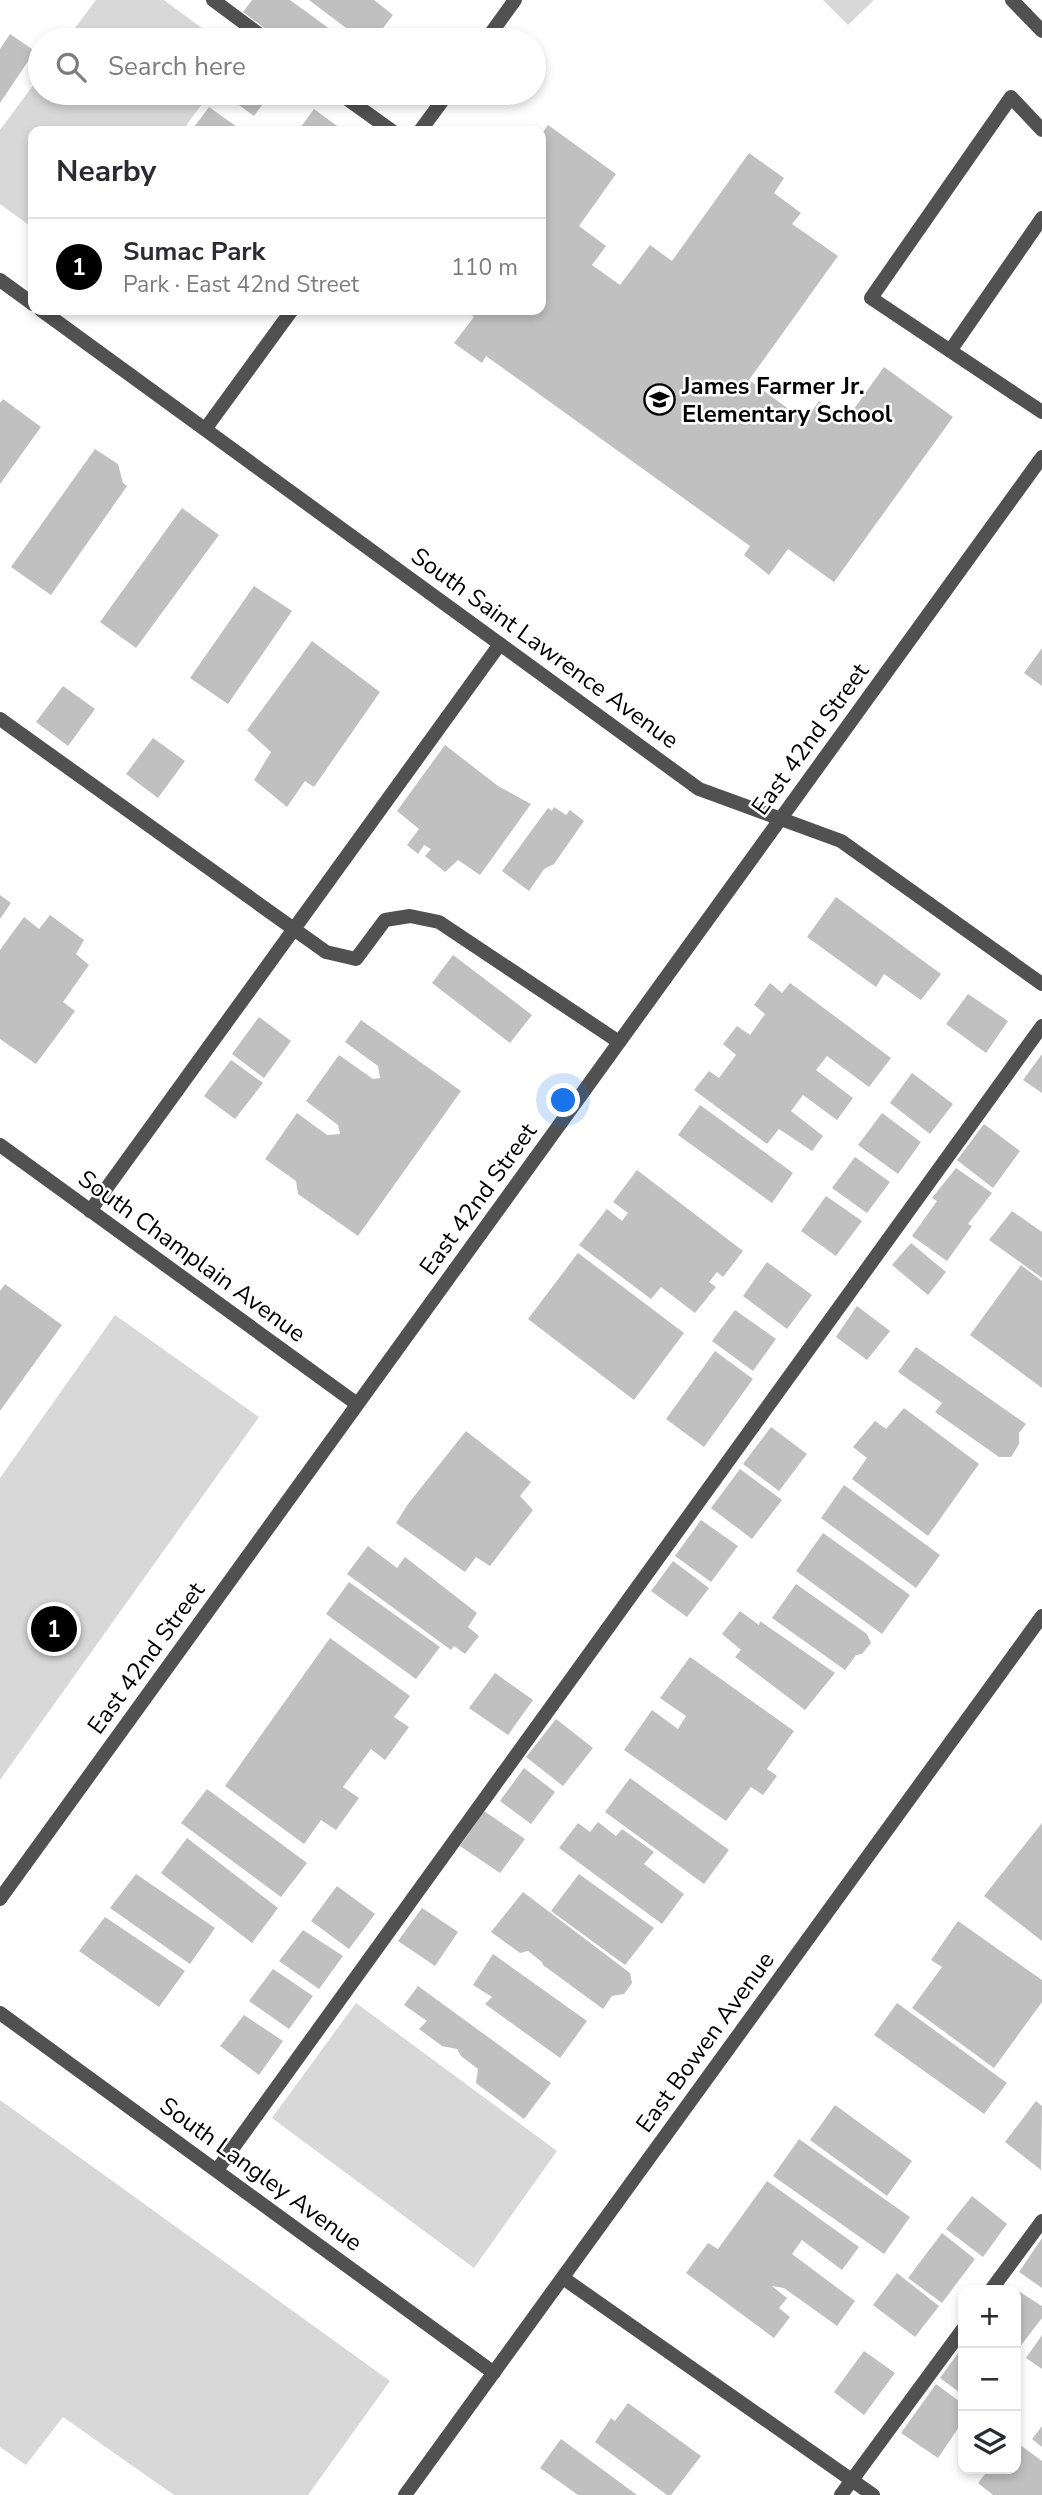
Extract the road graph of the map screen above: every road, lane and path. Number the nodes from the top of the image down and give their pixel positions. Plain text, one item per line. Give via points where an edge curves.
1 (212, 0) edge
2 (515, 0) edge
3 (1012, 0) edge
4 (250, 28) edge
5 (495, 28) edge
6 (1042, 31) edge
7 (356, 105) edge
8 (439, 105) edge
9 (385, 126) edge
10 (424, 126) edge
11 (1042, 130) edge
12 (1042, 218) edge
13 (0, 280) edge
14 (28, 300) edge
15 (48, 315) edge
16 (288, 315) edge
17 (950, 351) junction
18 (1042, 412) edge
19 (206, 428) junction
20 (1042, 457) edge
21 (500, 644) junction
22 (0, 719) edge
23 (780, 820) junction
24 (295, 928) junction
25 (1042, 984) edge
26 (1042, 1026) edge
27 (619, 1042) junction
28 (0, 1145) edge
29 (90, 1211) junction
30 (358, 1404) junction
31 (1042, 1616) edge
32 (0, 1899) edge
33 (0, 2013) edge
34 (217, 2170) junction
35 (1042, 2221) edge
36 (563, 2278) junction
37 (995, 2285) edge
38 (958, 2336) edge
39 (494, 2372) junction
40 (852, 2481) junction
41 (405, 2495) edge
42 (841, 2495) edge
43 (873, 2495) edge

1 - 4 street
2 - 5 street
3 - 6 street
7 - 9 street
8 - 10 street
11 - 17 street via 1011,97 871,298
12 - 17 street
13 - 14 street
15 - 19 street, South Saint Lawrence Avenue
16 - 19 street
17 - 18 street
19 - 21 street, South Saint Lawrence Avenue
20 - 23 street, East 42nd Street
21 - 23 street, South Saint Lawrence Avenue via 699,789
21 - 24 street
22 - 24 street
23 - 25 street, South Saint Lawrence Avenue via 841,841
23 - 27 street, East 42nd Street
24 - 27 street via 327,952 356,959 385,920 410,916 439,922
24 - 29 street
26 - 34 street
27 - 30 street, East 42nd Street
28 - 29 street, South Champlain Avenue
29 - 30 street, South Champlain Avenue
30 - 32 street, East 42nd Street
31 - 36 street, East Bowen Avenue
33 - 34 street, South Langley Avenue
34 - 39 street, South Langley Avenue
35 - 37 street
36 - 39 street, East Bowen Avenue
36 - 40 street
38 - 40 street
39 - 41 street, East Bowen Avenue
40 - 42 street
40 - 43 street

